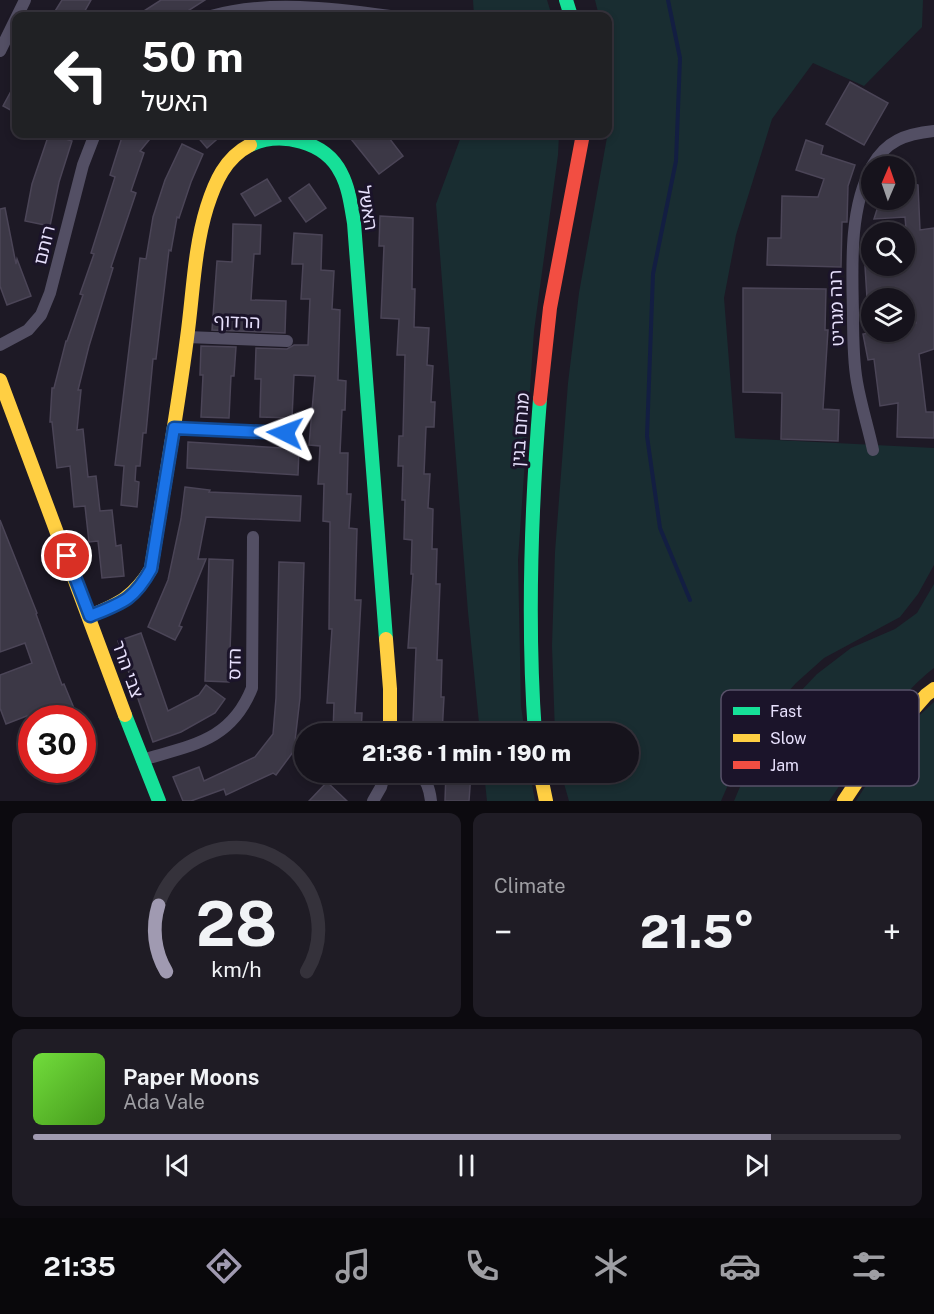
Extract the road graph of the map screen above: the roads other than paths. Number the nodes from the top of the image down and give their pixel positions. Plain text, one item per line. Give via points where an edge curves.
1 (229, 12) edge
2 (360, 12) edge
3 (12, 27) edge
4 (0, 51) edge
5 (934, 131) edge
6 (93, 138) edge
7 (582, 138) edge
8 (878, 156) edge
9 (861, 198) edge
10 (187, 337) junction
11 (287, 341) dead end
12 (0, 345) edge
13 (0, 380) edge
14 (174, 428) junction
15 (285, 433) dead end
16 (873, 450) dead end
17 (253, 537) dead end
18 (90, 616) junction
19 (934, 689) edge
20 (919, 703) edge
21 (390, 723) edge
22 (534, 723) edge
23 (142, 760) junction
24 (382, 783) edge
25 (426, 783) edge
26 (542, 783) edge
27 (854, 786) edge
28 (159, 801) edge
29 (374, 801) edge
30 (431, 801) edge
31 (546, 801) edge
32 (844, 801) edge

1 - 2 street via 292,6
3 - 4 street
5 - 8 street, רנה מגריט via 898,139
6 - 12 street, רותם via 41,315 28,330
7 - 22 street, מנחם בגין via 550,308 535,449 531,684
9 - 16 street, רנה מגריט via 852,264 853,331 857,381
10 - 11 street, הרדוף
10 - 14 street, האשל
10 - 21 street, האשל via 203,220 218,179 232,157 255,142 280,138 306,143 327,154 344,176 354,224
13 - 18 street, צבי הרר
14 - 15 street
14 - 18 street, האשל via 151,569 140,588 122,603
17 - 23 street, הדס via 252,688 244,707 228,725 201,742
18 - 23 street, צבי הרר
19 - 20 street
23 - 28 street, צבי הרר
24 - 29 street
25 - 30 street
26 - 31 street
27 - 32 street

